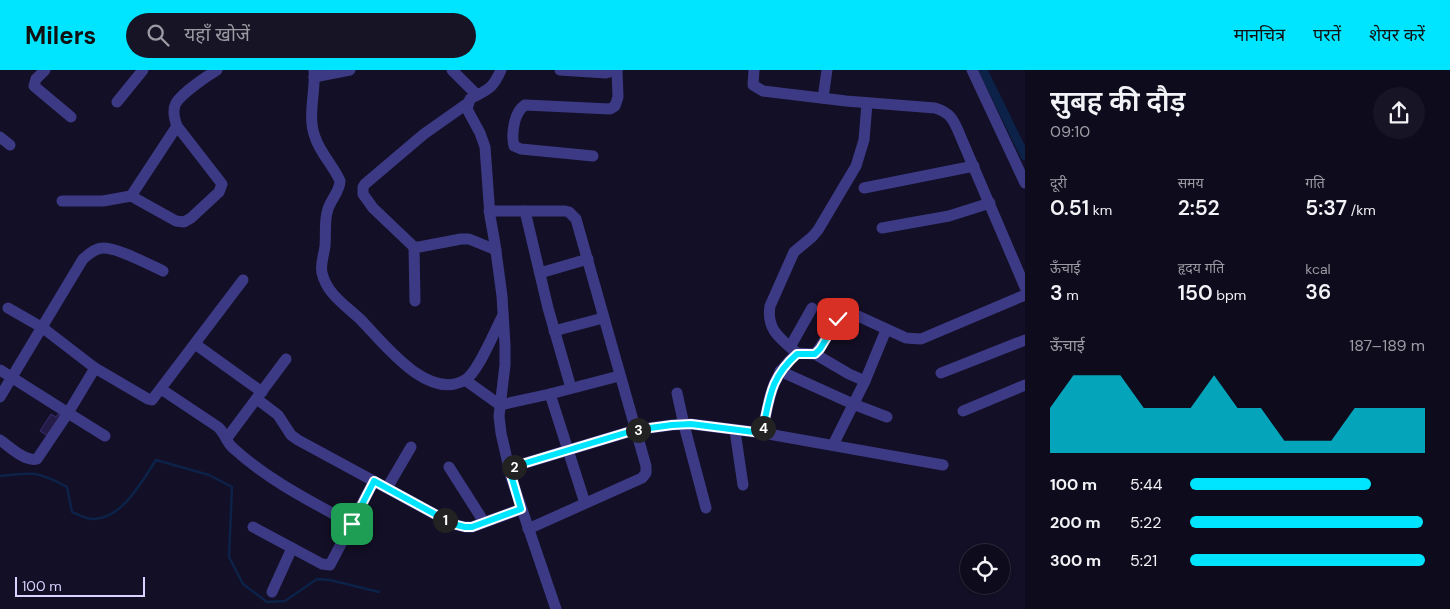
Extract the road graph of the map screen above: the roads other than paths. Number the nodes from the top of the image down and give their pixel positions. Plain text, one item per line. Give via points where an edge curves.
1 (45, 70) edge
2 (143, 70) edge
3 (217, 70) edge
4 (350, 70) edge
5 (452, 70) edge
6 (501, 70) edge
7 (560, 70) edge
8 (617, 70) edge
9 (754, 70) edge
10 (826, 70) edge
11 (972, 70) edge
12 (314, 74) edge
13 (477, 95) junction
14 (823, 98) junction
15 (117, 102) dead end
16 (867, 102) junction
17 (468, 103) junction
18 (71, 117) dead end
19 (177, 126) junction
20 (0, 137) edge
21 (10, 145) dead end
22 (593, 156) dead end
23 (974, 166) junction
24 (1025, 183) edge
25 (864, 188) dead end
26 (131, 196) junction
27 (62, 201) dead end
28 (990, 203) junction
29 (489, 211) junction
30 (525, 211) junction
31 (882, 228) dead end
32 (414, 247) junction
33 (496, 250) junction
34 (588, 259) junction
35 (163, 271) dead end
36 (540, 273) junction
37 (244, 280) dead end
38 (1025, 287) edge
39 (1025, 295) edge
40 (416, 301) dead end
41 (8, 308) dead end
42 (812, 308) dead end
43 (503, 314) junction
44 (603, 318) junction
45 (42, 328) junction
46 (886, 330) junction
47 (554, 331) junction
48 (1025, 340) edge
49 (195, 344) junction
50 (794, 350) junction
51 (815, 354) junction
52 (286, 359) dead end
53 (95, 368) junction
54 (0, 370) edge
55 (780, 371) junction
56 (941, 373) dead end
57 (620, 376) junction
58 (12, 379) junction
59 (465, 380) junction
60 (865, 381) junction
61 (1025, 385) edge
62 (571, 388) junction
63 (161, 389) junction
64 (677, 392) dead end
65 (550, 394) junction
66 (259, 395) junction
67 (0, 397) edge
68 (853, 404) junction
69 (500, 405) junction
70 (963, 411) dead end
71 (68, 413) junction
72 (887, 417) dead end
73 (684, 425) junction
74 (635, 430) junction
75 (735, 431) junction
76 (762, 433) junction
77 (104, 436) dead end
78 (226, 438) junction
79 (0, 440) edge
80 (832, 445) junction
81 (411, 447) dead end
82 (568, 451) junction
83 (943, 465) dead end
84 (449, 467) dead end
85 (509, 468) junction
86 (374, 481) junction
87 (743, 485) dead end
88 (387, 488) junction
89 (585, 503) junction
90 (706, 508) dead end
91 (521, 509) junction
92 (484, 522) junction
93 (352, 524) junction
94 (253, 527) dead end
95 (528, 529) junction
96 (292, 548) junction
97 (272, 592) dead end
98 (556, 609) edge

1 - 18 street via 34,86
2 - 15 street
3 - 19 street via 177,102 174,117
4 - 12 street
5 - 13 street
6 - 13 street via 493,85
7 - 8 street via 606,73
8 - 22 street via 615,106 525,105 514,125 514,146 521,149
9 - 14 street via 753,85 763,91
10 - 14 street
11 - 24 street
12 - 59 street via 314,136 340,181 326,217 322,269 326,284 400,362 438,384
13 - 17 street
14 - 16 street
16 - 23 street via 945,111 951,117
16 - 50 street via 864,140 856,166 818,230 794,252 770,306 768,315 772,328
17 - 29 street via 467,109 485,148
17 - 32 street via 424,134 363,187 363,194 372,208
19 - 26 street
19 - 26 street via 222,184 220,192 184,222 176,221
20 - 21 street
23 - 25 street
23 - 28 street
26 - 27 street via 103,201
28 - 31 street via 949,216
28 - 38 street
29 - 30 street
29 - 33 street
30 - 34 street via 569,212 576,219
30 - 36 street
32 - 33 street via 469,239
32 - 40 street
33 - 43 street
34 - 36 street
34 - 44 street
35 - 45 street via 116,251 103,248 94,251 83,259
36 - 47 street
37 - 49 street
39 - 46 street via 921,339 906,338
41 - 45 street
42 - 50 street
43 - 59 street via 471,376
43 - 69 street via 505,365
44 - 47 street
44 - 57 street
45 - 53 street
45 - 58 street
46 - 51 street via 858,316 842,315
46 - 60 street
47 - 62 street
48 - 56 street
49 - 63 street
49 - 66 street
50 - 51 street
50 - 55 street
51 - 60 street
52 - 66 street
53 - 63 street via 150,400
53 - 71 street
54 - 58 street
55 - 68 street
55 - 76 street
57 - 62 street
57 - 74 street
58 - 67 street
58 - 71 street
59 - 69 street
60 - 68 street
61 - 70 street
62 - 65 street
63 - 78 street via 218,426
64 - 73 street
65 - 69 street
65 - 82 street
66 - 78 street
66 - 86 street via 294,438
68 - 72 street
68 - 80 street
69 - 85 street via 499,424
71 - 77 street
71 - 79 street via 37,459 26,458
73 - 74 street
73 - 75 street
73 - 90 street
74 - 82 street
74 - 89 street via 646,473 642,478
75 - 76 street
75 - 87 street
76 - 80 street
78 - 93 street via 232,448 273,480
80 - 83 street
81 - 88 street
82 - 85 street
82 - 89 street
84 - 92 street
85 - 91 street
86 - 88 street
86 - 93 street
88 - 92 street via 459,526 472,527
89 - 95 street
91 - 92 street
91 - 95 street
93 - 96 street via 330,565
94 - 96 street
95 - 98 street
96 - 97 street

